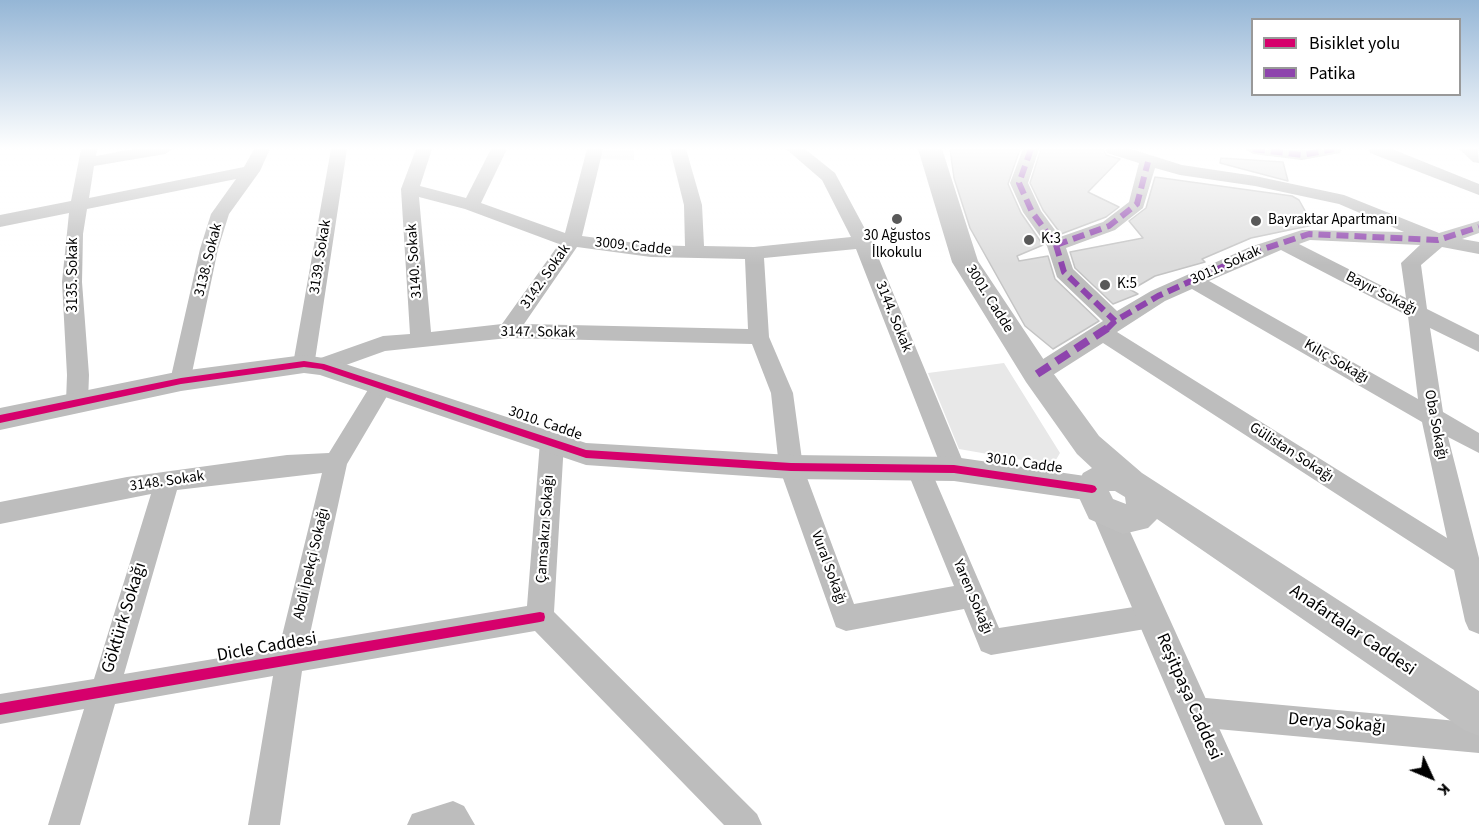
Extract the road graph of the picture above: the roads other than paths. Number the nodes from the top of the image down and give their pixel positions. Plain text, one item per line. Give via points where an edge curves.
1 (83, 188) edge
2 (166, 188) edge
3 (239, 188) edge
4 (334, 188) edge
5 (480, 188) edge
6 (585, 188) edge
7 (688, 188) edge
8 (834, 188) edge
9 (942, 188) edge
10 (1020, 188) edge
11 (1141, 188) edge
12 (1280, 188) edge
13 (410, 189) joint
14 (80, 204) junction
15 (471, 205) junction
16 (0, 220) edge
17 (1479, 227) edge
18 (572, 240) junction
19 (1438, 240) junction
20 (863, 242) junction
21 (1283, 243) junction
22 (1056, 245) junction
23 (1479, 248) edge
24 (695, 252) junction
25 (754, 253) junction
26 (1479, 261) edge
27 (1192, 280) junction
28 (1417, 312) junction
29 (1109, 327) junction
30 (508, 331) junction
31 (759, 337) junction
32 (421, 339) junction
33 (1479, 344) edge
34 (312, 365) junction
35 (1037, 374) junction
36 (181, 381) junction
37 (382, 386) junction
38 (77, 402) junction
39 (1432, 417) junction
40 (0, 419) edge
41 (552, 442) junction
42 (1479, 444) edge
43 (336, 462) junction
44 (791, 467) junction
45 (918, 468) junction
46 (954, 469) junction
47 (167, 482) junction
48 (1116, 500) junction
49 (0, 513) edge
50 (1472, 568) edge
51 (972, 596) junction
52 (540, 617) junction
53 (1153, 617) junction
54 (1479, 621) edge
55 (290, 660) junction
56 (102, 693) junction
57 (0, 709) edge
58 (1195, 712) junction
59 (1479, 715) edge
60 (1479, 738) edge
61 (64, 825) edge
62 (264, 825) edge
63 (423, 825) edge
64 (459, 825) edge
65 (746, 825) edge
66 (1244, 825) edge

1 - 14 street, 3135. Sokak
2 - 14 street
3 - 36 street, 3138. Sokak via 220,214 209,249
4 - 34 street, 3139. Sokak
5 - 15 street
6 - 18 street, 3142. Sokak
7 - 24 street
8 - 20 street, 3144. Sokak
9 - 35 main road, 3001. Cadde via 965,262
10 - 22 street, Gülistan Sokağı
11 - 22 street via 1137,204 1109,226
12 - 19 street via 1344,200
13 - 15 street, 3009. Cadde
13 - 32 street, 3140. Sokak
14 - 16 street
14 - 38 street, 3135. Sokak via 72,282
15 - 18 street, 3009. Cadde
17 - 19 street
18 - 24 street, 3009. Cadde via 651,251
18 - 30 street, 3142. Sokak
19 - 21 street, 3011. Sokak via 1309,234
19 - 23 street
19 - 26 street
19 - 28 street, Oba Sokağı via 1411,263
20 - 25 street, 3009. Cadde
20 - 46 street, 3144. Sokak
21 - 27 street, 3011. Sokak
21 - 28 street, Bayır Sokağı
22 - 29 street, Gülistan Sokağı via 1064,272
24 - 25 street, 3009. Cadde
25 - 31 street
27 - 29 street, 3011. Sokak
27 - 39 street, Kılıç Sokağı
28 - 33 street, Bayır Sokağı
28 - 39 street, Oba Sokağı
29 - 35 street, 3011. Sokak
29 - 50 street, Gülistan Sokağı
30 - 31 street, 3147. Sokak
30 - 32 street, 3147. Sokak
31 - 44 street via 782,393
32 - 34 street, 3147. Sokak via 382,344
34 - 36 street, 3010. Cadde
34 - 37 street, 3010. Cadde
35 - 48 main road via 1088,445
36 - 38 street, 3010. Cadde
37 - 41 street, 3010. Cadde
37 - 43 street, Abdi İpekçi Sokağı
38 - 40 street, 3010. Cadde
39 - 42 street, Kılıç Sokağı
39 - 50 street, Oba Sokağı
41 - 44 street, 3010. Cadde via 586,454
41 - 52 street, Çamsakızı Sokağı
43 - 47 street, 3148. Sokak
43 - 55 street, Abdi İpekçi Sokağı
44 - 45 street, 3010. Cadde
44 - 51 street, Vural Sokağı via 846,618
45 - 46 street, 3010. Cadde
45 - 51 street, Yaren Sokağı
46 - 48 street, 3010. Cadde
47 - 49 street, 3148. Sokak
47 - 56 street, Göktürk Sokağı
48 - 53 street, Reşitpaşa Caddesi via 1133,570
48 - 59 main road, Anafartalar Caddesi via 1199,542 1224,548
50 - 54 street, Oba Sokağı
51 - 53 street, Yaren Sokağı via 991,642
52 - 55 street, Dicle Caddesi
52 - 65 street
53 - 58 street, Reşitpaşa Caddesi
55 - 56 street, Dicle Caddesi
55 - 62 street, Abdi İpekçi Sokağı
56 - 57 street, Dicle Caddesi
56 - 61 street, Göktürk Sokağı
58 - 60 street, Derya Sokağı
58 - 66 street, Reşitpaşa Caddesi
63 - 64 street via 453,817

